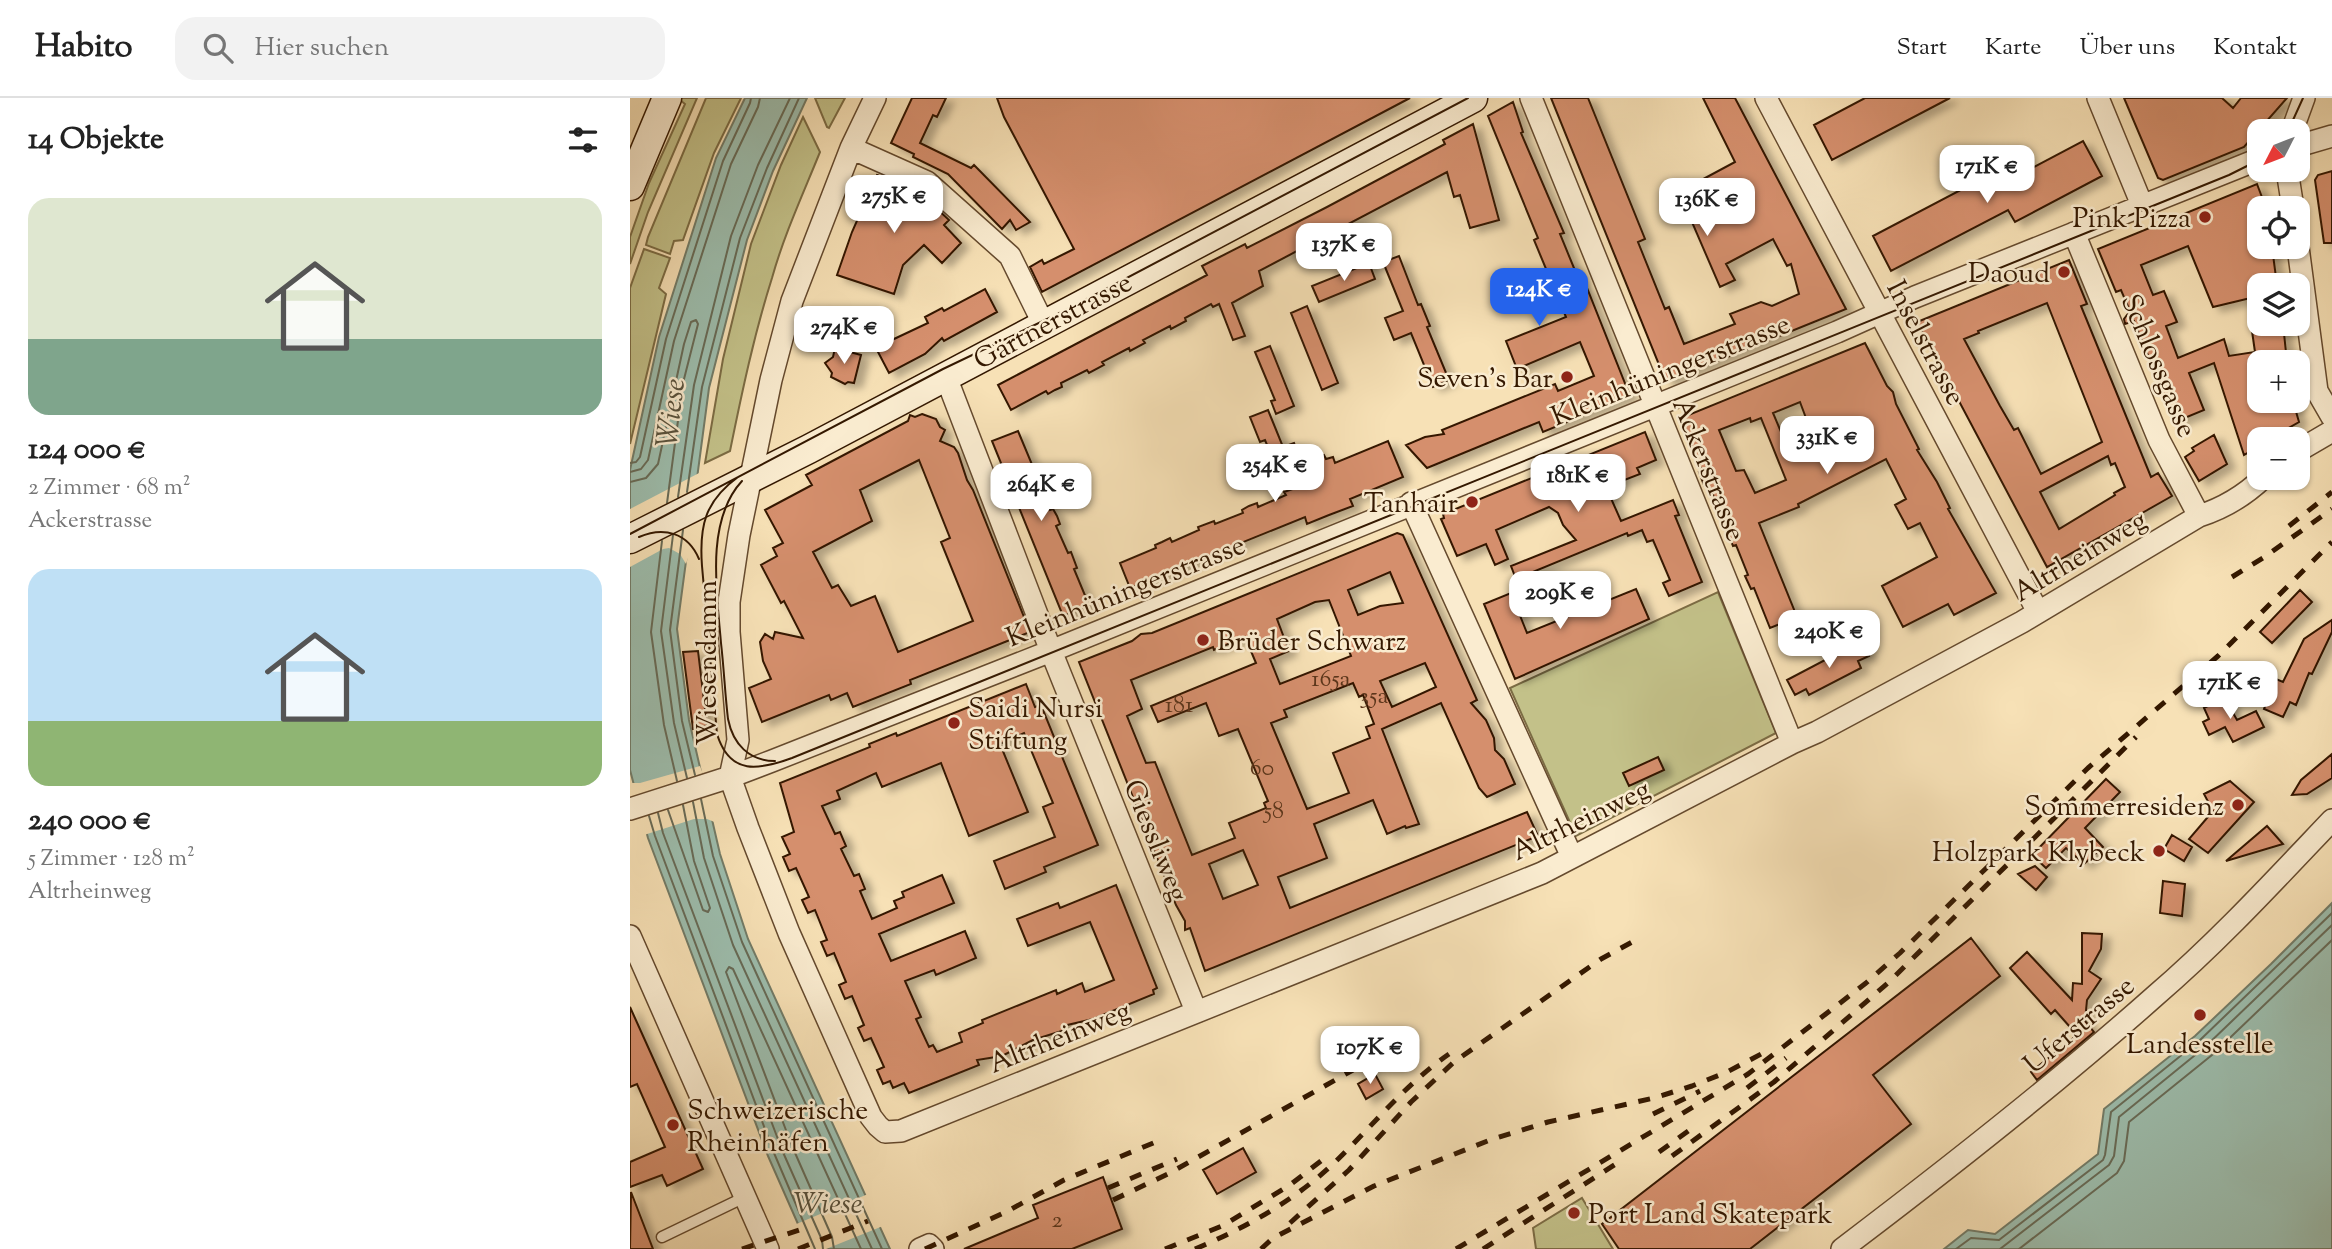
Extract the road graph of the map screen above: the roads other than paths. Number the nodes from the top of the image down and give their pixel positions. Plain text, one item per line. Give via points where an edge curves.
1 (667, 98) edge
2 (875, 98) edge
3 (1473, 98) edge
4 (1531, 98) edge
5 (1766, 98) edge
6 (2098, 98) edge
7 (2304, 98) edge
8 (2296, 119) edge
9 (2332, 136) edge
10 (2310, 142) edge
11 (851, 148) junction
12 (2247, 164) edge
13 (630, 186) edge
14 (2142, 205) junction
15 (2074, 233) junction
16 (2300, 259) edge
17 (1880, 313) junction
18 (1044, 325) junction
19 (946, 377) junction
20 (1655, 406) junction
21 (2332, 417) edge
22 (2332, 432) edge
23 (2310, 444) edge
24 (751, 479) junction
25 (2251, 490) edge
26 (1411, 503) junction
27 (2200, 516) junction
28 (630, 540) edge
29 (2038, 612) junction
30 (1051, 651) junction
31 (1792, 743) junction
32 (722, 780) junction
33 (630, 809) edge
34 (2332, 820) edge
35 (1572, 857) junction
36 (630, 936) edge
37 (1196, 1011) junction
38 (885, 1132) joint
39 (745, 1197) junction
40 (662, 1237) dead end
41 (768, 1249) edge
42 (920, 1249) edge
43 (933, 1249) edge
44 (1842, 1249) edge

1 - 13 street
2 - 11 street, Wiesendamm
3 - 18 street, Gärtnerstrasse
4 - 20 street, Ackerstrasse
5 - 17 street, Inselstrasse
6 - 14 street
7 - 8 street
9 - 10 street
11 - 18 street via 927,182 1010,256
11 - 24 street, Wiesendamm via 792,301
12 - 14 street, Kleinhüningerstrasse
14 - 15 street, Kleinhüningerstrasse
15 - 17 street, Kleinhüningerstrasse
15 - 27 street, Schlossgasse via 2159,440
16 - 21 street via 2317,391
17 - 20 street, Kleinhüningerstrasse
17 - 29 street, Inselstrasse
18 - 19 street, Gärtnerstrasse
19 - 24 street, Gärtnerstrasse
19 - 30 street, Giessliweg
20 - 26 street, Kleinhüningerstrasse
20 - 31 street, Ackerstrasse
22 - 23 street
24 - 28 street, Gärtnerstrasse
24 - 32 street, Wiesendamm via 729,602 738,740
25 - 27 street, Altrheinweg
26 - 30 street, Kleinhüningerstrasse
26 - 35 street
27 - 29 street, Altrheinweg
29 - 31 street, Altrheinweg
30 - 32 street, Kleinhüningerstrasse
30 - 37 street, Giessliweg
31 - 35 street, Altrheinweg
32 - 33 street, Kleinhüningerstrasse
32 - 38 street, Wiesendamm via 748,828 871,1117
34 - 44 street, Uferstrasse via 2157,995 1960,1159
35 - 37 street, Altrheinweg
36 - 39 street
37 - 38 street, Altrheinweg via 901,1131
39 - 40 lane
39 - 41 street
42 - 43 street via 929,1245

